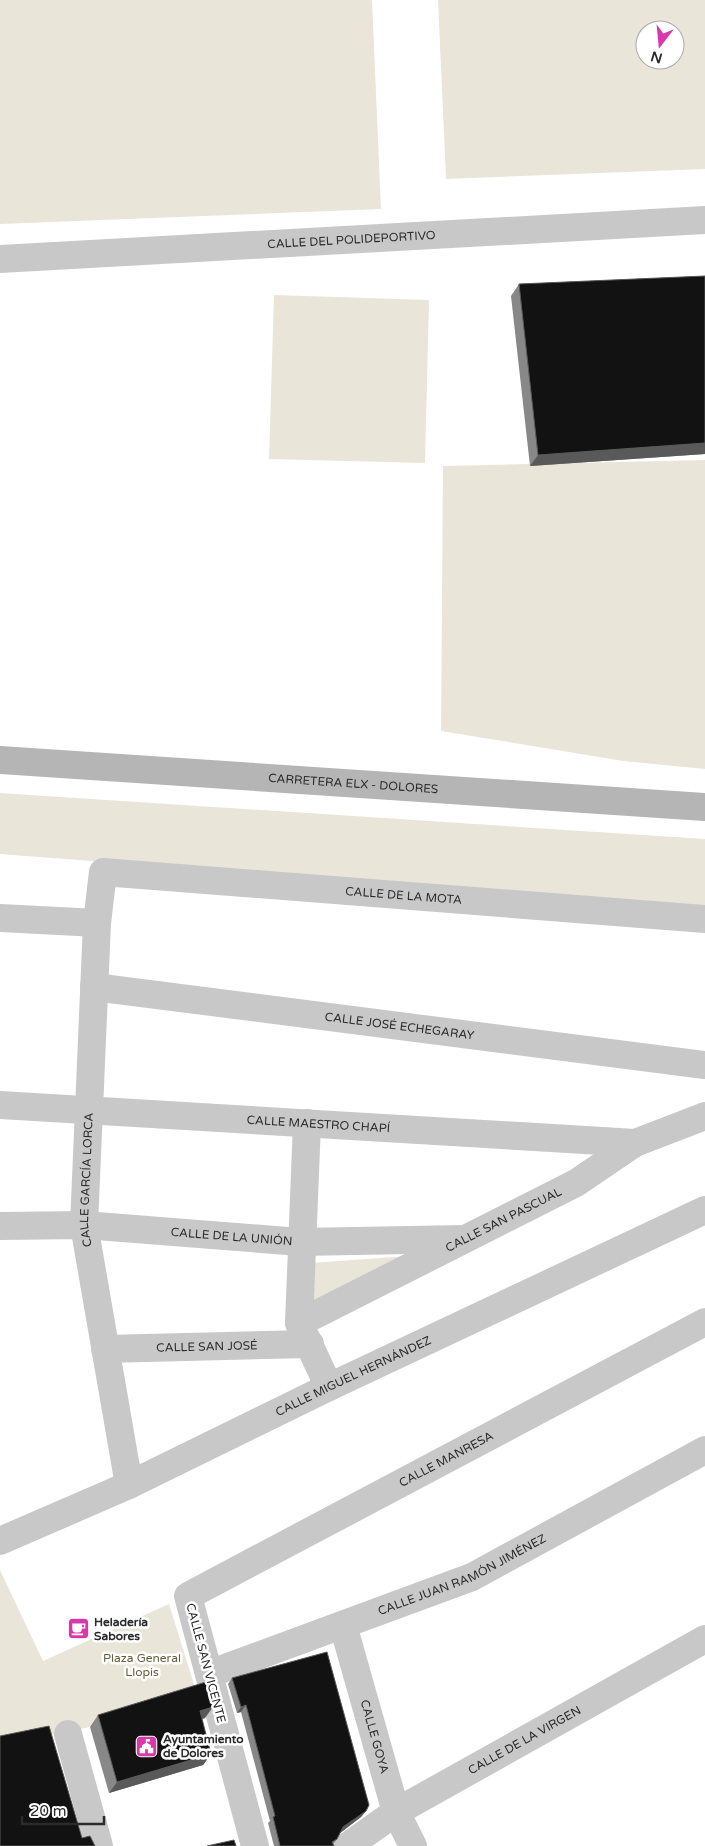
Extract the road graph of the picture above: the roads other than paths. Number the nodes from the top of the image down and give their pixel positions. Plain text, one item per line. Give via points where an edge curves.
1 (705, 220) edge
2 (0, 258) edge
3 (0, 760) edge
4 (705, 806) edge
5 (103, 872) joint
6 (0, 918) edge
7 (705, 919) edge
8 (97, 923) junction
9 (94, 987) junction
10 (705, 1065) edge
11 (0, 1105) edge
12 (89, 1111) junction
13 (705, 1116) edge
14 (307, 1123) junction
15 (635, 1143) junction
16 (705, 1210) edge
17 (84, 1225) junction
18 (0, 1226) edge
19 (464, 1239) junction
20 (300, 1242) junction
21 (705, 1322) edge
22 (305, 1333) junction
23 (105, 1349) junction
24 (329, 1387) junction
25 (705, 1450) edge
26 (129, 1485) junction
27 (0, 1540) edge
28 (188, 1596) joint
29 (343, 1625) junction
30 (705, 1639) edge
31 (209, 1674) junction
32 (68, 1734) dead end
33 (396, 1812) junction
34 (99, 1846) edge
35 (255, 1846) edge
36 (348, 1846) edge
37 (413, 1846) edge

1 - 2 street, CALLE DEL POLIDEPORTIVO
3 - 4 main road, CARRETERA ELX - DOLORES
5 - 7 street, CALLE DE LA MOTA
5 - 8 street, CALLE GARCÍA LORCA
6 - 8 street
8 - 9 street, CALLE GARCÍA LORCA
9 - 10 street, CALLE JOSÉ ECHEGARAY
9 - 12 street, CALLE GARCÍA LORCA
11 - 12 street, CALLE MAESTRO CHAPÍ
12 - 14 street, CALLE MAESTRO CHAPÍ
12 - 17 street, CALLE GARCÍA LORCA
13 - 15 street, CALLE SAN PASCUAL
14 - 15 street, CALLE MAESTRO CHAPÍ
14 - 20 street
15 - 19 street, CALLE SAN PASCUAL via 576,1183
16 - 24 street, CALLE MIGUEL HERNÁNDEZ
17 - 18 street, CALLE DE LA UNIÓN
17 - 20 street, CALLE DE LA UNIÓN
17 - 23 street, CALLE GARCÍA LORCA
19 - 20 street, CALLE DE LA UNIÓN
19 - 22 street, CALLE SAN PASCUAL
20 - 22 street
21 - 28 street, CALLE MANRESA
22 - 23 street, CALLE SAN JOSÉ
22 - 24 street
23 - 26 street, CALLE GARCÍA LORCA
24 - 26 street, CALLE MIGUEL HERNÁNDEZ
25 - 29 street, CALLE JUAN RAMÓN JIMÉNEZ via 472,1577
26 - 27 street, CALLE MIGUEL HERNÁNDEZ
28 - 31 street, CALLE SAN VICENTE
29 - 31 street, CALLE JUAN RAMÓN JIMÉNEZ
29 - 33 street, CALLE GOYA
30 - 33 street, CALLE DE LA VIRGEN
31 - 35 street, CALLE SAN VICENTE
32 - 34 street
33 - 36 street, CALLE DE LA VIRGEN
33 - 37 street, CALLE GOYA

